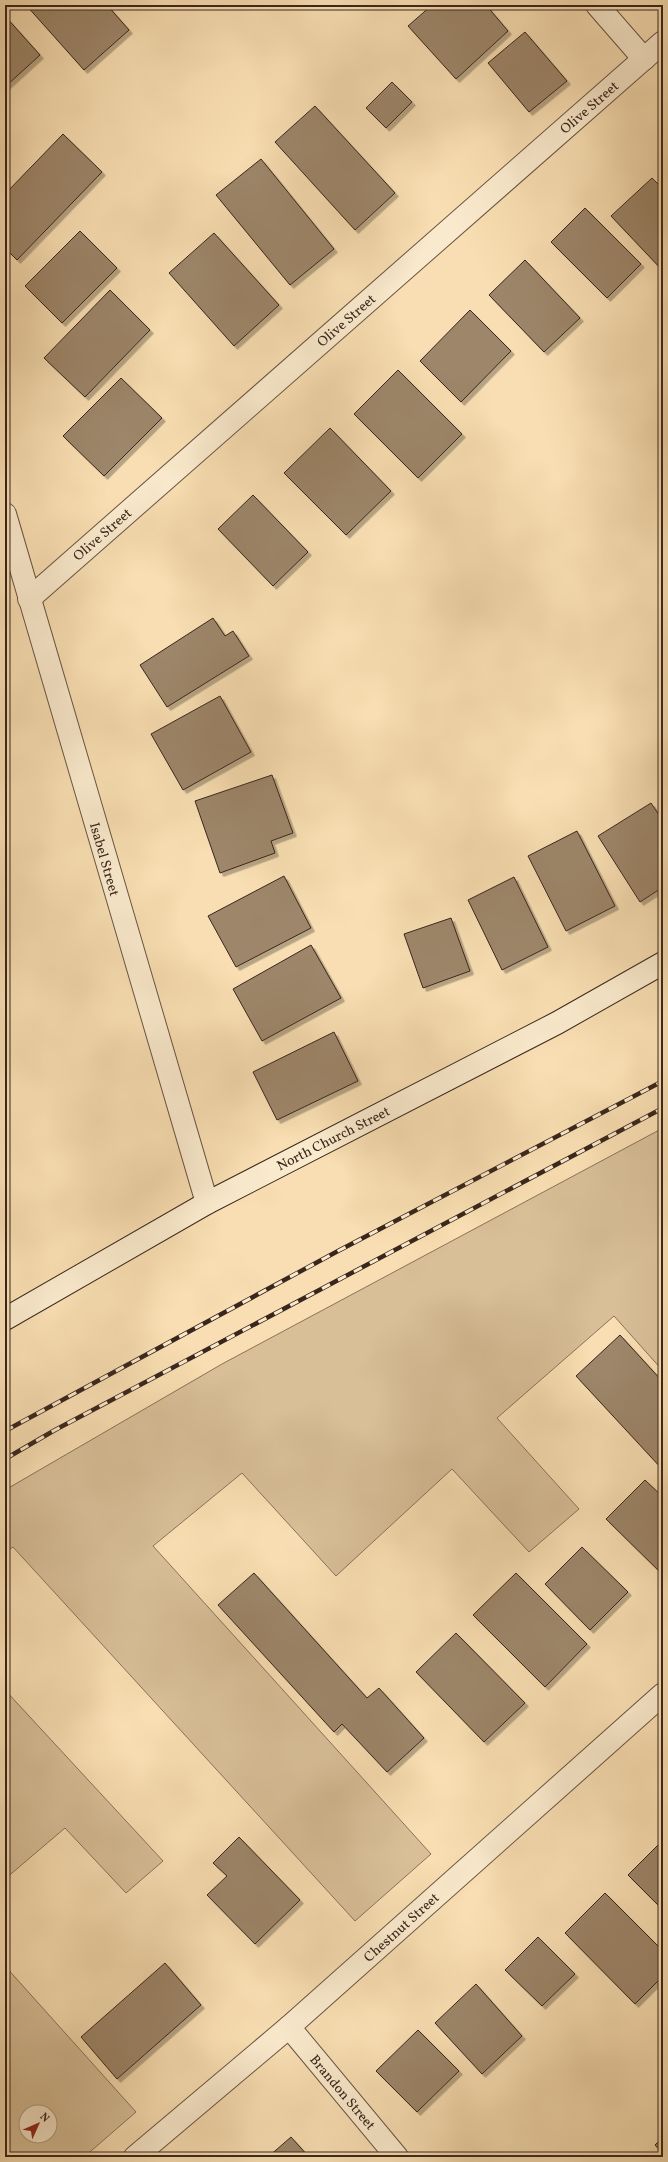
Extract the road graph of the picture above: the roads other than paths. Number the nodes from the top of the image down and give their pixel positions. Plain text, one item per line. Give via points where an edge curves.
1 (596, 5) edge
2 (663, 42) edge
3 (644, 59) junction
4 (5, 514) edge
5 (29, 599) junction
6 (663, 963) edge
7 (206, 1203) junction
8 (5, 1319) edge
9 (663, 1694) edge
10 (289, 2028) junction
11 (135, 2157) edge
12 (397, 2157) edge

1 - 3 street
2 - 3 street, Olive Street
3 - 5 street, Olive Street
4 - 5 street, Isabel Street
5 - 7 street, Isabel Street
6 - 7 street, North Church Street via 557,1023
7 - 8 street, North Church Street
9 - 10 street, Chestnut Street
10 - 11 street, Chestnut Street
10 - 12 street, Brandon Street

